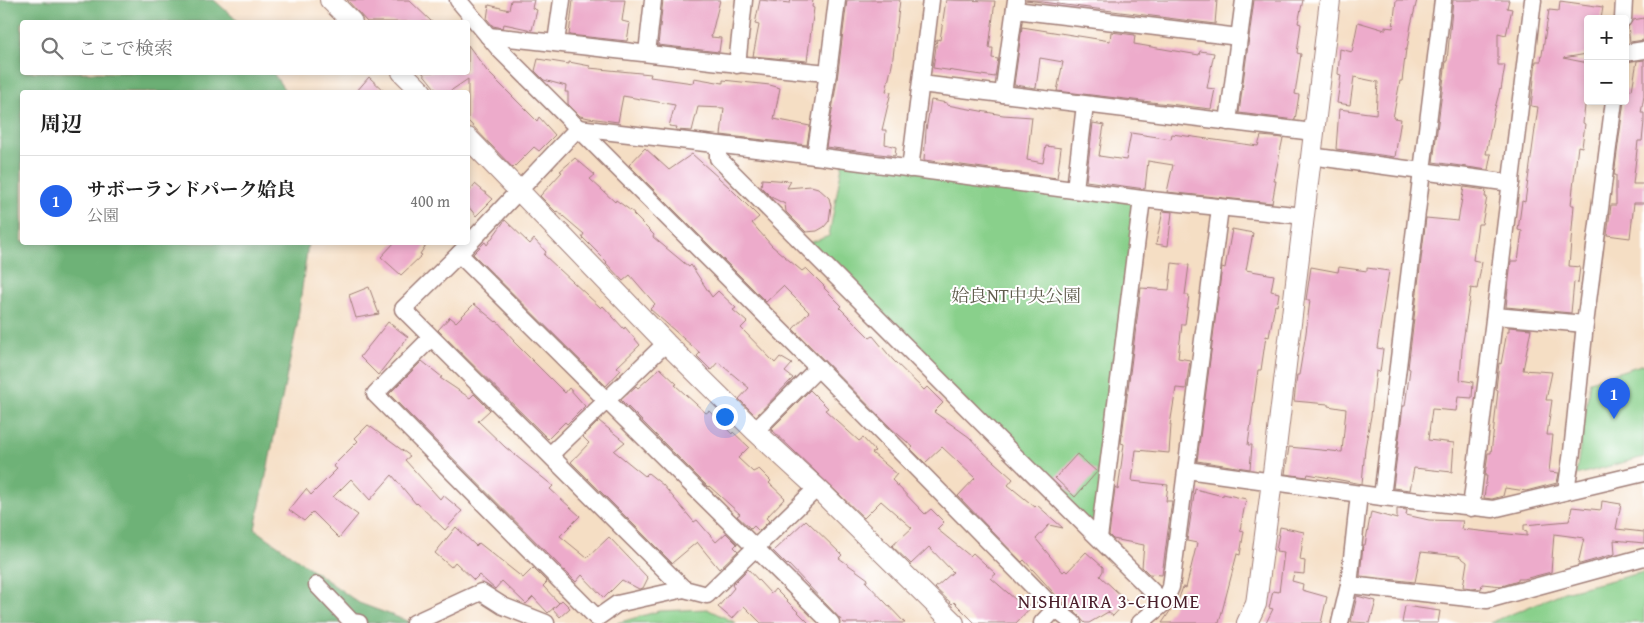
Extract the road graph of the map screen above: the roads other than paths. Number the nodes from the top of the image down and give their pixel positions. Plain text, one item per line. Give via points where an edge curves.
1 (330, 0) edge
2 (562, 0) edge
3 (654, 0) edge
4 (744, 0) edge
5 (837, 0) edge
6 (932, 0) edge
7 (1244, 0) edge
8 (1330, 0) edge
9 (1443, 0) edge
10 (1533, 0) edge
11 (1624, 0) edge
12 (460, 1) edge
13 (1015, 5) edge
14 (1623, 15) edge
15 (350, 20) edge
16 (488, 36) junction
17 (1239, 37) junction
18 (556, 42) junction
19 (1644, 50) edge
20 (1629, 52) edge
21 (647, 53) junction
22 (737, 65) junction
23 (828, 73) junction
24 (405, 75) edge
25 (921, 84) junction
26 (420, 90) edge
27 (1003, 94) junction
28 (1085, 104) junction
29 (1613, 105) edge
30 (1228, 122) junction
31 (578, 128) junction
32 (1313, 132) junction
33 (470, 140) edge
34 (718, 146) junction
35 (814, 156) junction
36 (1310, 156) junction
37 (910, 169) junction
38 (1422, 172) junction
39 (1510, 183) junction
40 (1075, 190) junction
41 (520, 192) junction
42 (1142, 199) junction
43 (1220, 208) junction
44 (1304, 216) junction
45 (470, 244) edge
46 (469, 245) edge
47 (460, 254) junction
48 (1495, 316) junction
49 (1585, 324) junction
50 (431, 338) junction
51 (666, 343) junction
52 (818, 368) junction
53 (606, 401) junction
54 (755, 431) junction
55 (550, 455) junction
56 (1187, 470) junction
57 (1644, 472) edge
58 (1272, 482) junction
59 (817, 488) junction
60 (1566, 491) junction
61 (1359, 494) junction
62 (1382, 497) junction
63 (1471, 508) junction
64 (1099, 538) junction
65 (756, 549) junction
66 (1644, 557) edge
67 (1349, 585) junction
68 (317, 586) dead end
69 (684, 589) junction
70 (1164, 602) junction
71 (1055, 609) junction
72 (594, 621) edge
73 (359, 623) edge
74 (414, 623) edge
75 (546, 623) edge
76 (831, 623) edge
77 (954, 623) edge
78 (1042, 623) edge
79 (1073, 623) edge
80 (1140, 623) edge
81 (1247, 623) edge
82 (1340, 623) edge

1 - 15 street
2 - 18 street
3 - 21 street
4 - 22 street
5 - 23 street
6 - 25 street
7 - 17 street
8 - 32 street
9 - 38 street
10 - 39 street
11 - 14 street
12 - 16 street
13 - 17 street
13 - 27 street
16 - 18 street
16 - 31 street
17 - 30 street
18 - 21 street
19 - 20 street
21 - 22 street
22 - 23 street
23 - 35 street
24 - 26 street
25 - 27 street
25 - 37 street
27 - 28 street
28 - 30 street
28 - 40 street
29 - 49 street
30 - 32 street
31 - 34 street
31 - 41 street
31 - 52 street
32 - 36 street
33 - 41 street
34 - 35 street
34 - 64 street via 718,158
35 - 37 street
36 - 38 street
36 - 44 street
37 - 40 street
38 - 39 street
38 - 62 street
39 - 48 street
40 - 42 street
41 - 45 street
41 - 51 street
42 - 43 street
42 - 64 street
43 - 44 street
43 - 56 street
44 - 58 street
46 - 47 street
47 - 50 street via 403,309
47 - 53 street
48 - 49 street
48 - 63 street
49 - 60 street
50 - 55 street
50 - 72 street via 375,394
51 - 53 street
51 - 54 street
52 - 54 street
52 - 71 street
53 - 55 street
53 - 65 street
54 - 59 street
55 - 69 street
56 - 58 street
56 - 70 street via 1171,587
57 - 60 street
58 - 61 street
58 - 81 street via 1256,604
59 - 65 street
59 - 77 street
60 - 63 street via 1493,509
61 - 62 street
61 - 67 street
62 - 63 street
64 - 70 street
65 - 69 street via 707,595
65 - 76 street
66 - 67 street via 1487,600
67 - 82 street
68 - 73 street via 352,622
69 - 72 street via 617,604
70 - 80 street
71 - 78 street
71 - 79 street
74 - 75 street via 481,592 503,606

